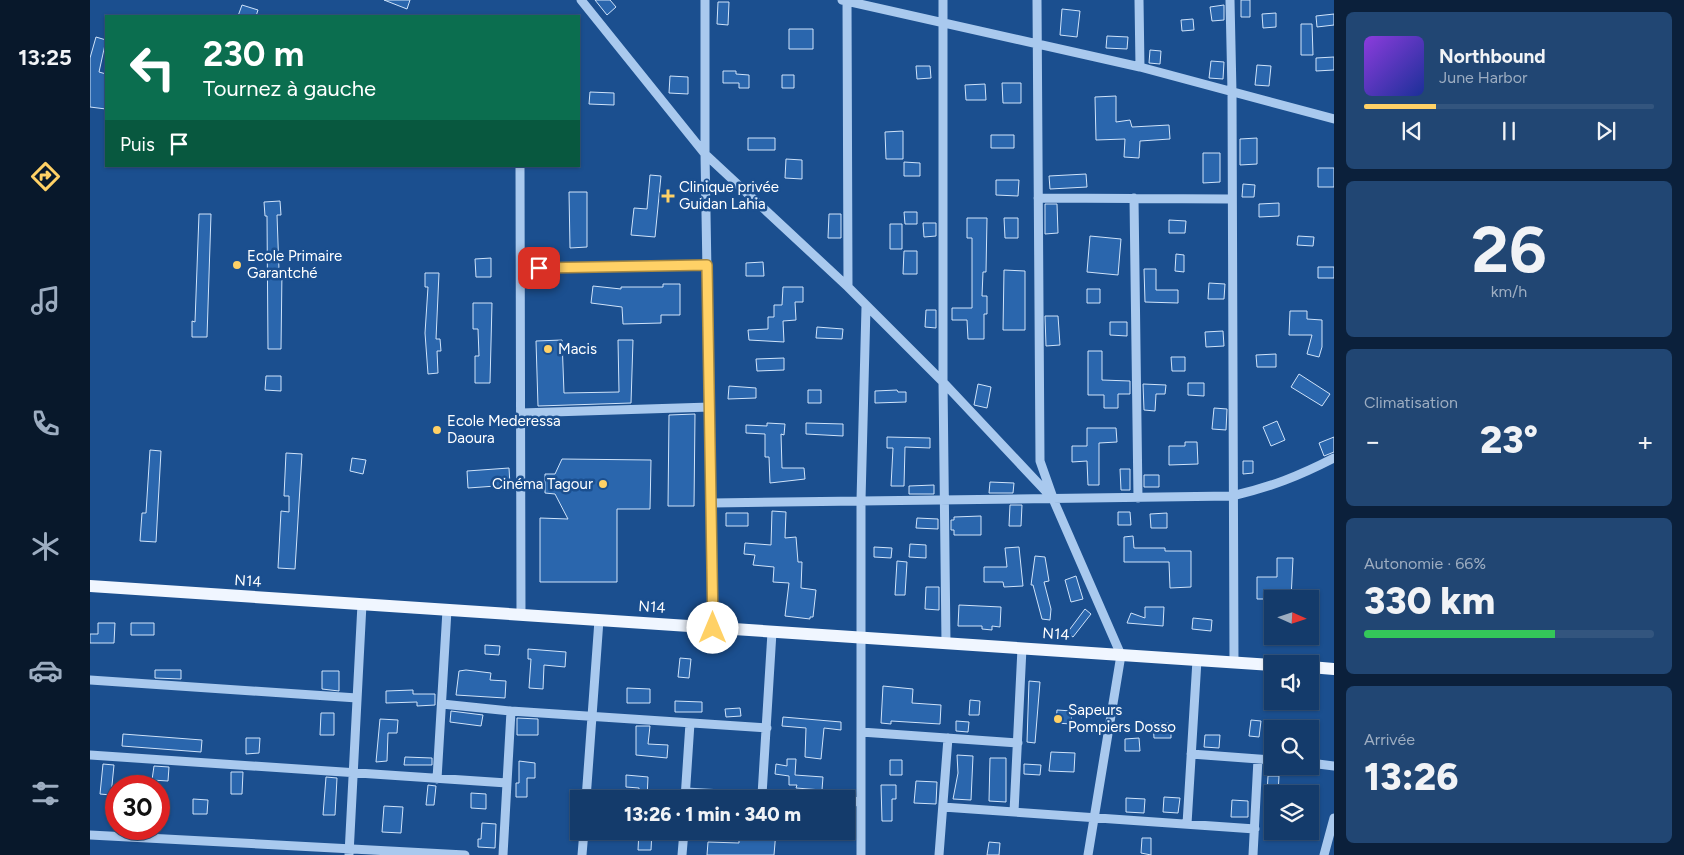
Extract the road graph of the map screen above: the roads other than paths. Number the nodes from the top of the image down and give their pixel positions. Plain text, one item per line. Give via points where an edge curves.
1 (581, 0) edge
2 (705, 0) edge
3 (845, 0) edge
4 (944, 0) edge
5 (1037, 0) edge
6 (1140, 0) edge
7 (1230, 0) edge
8 (943, 22) junction
9 (1037, 44) junction
10 (1140, 67) junction
11 (1232, 92) junction
12 (1334, 119) edge
13 (704, 154) junction
14 (520, 167) edge
15 (1038, 198) junction
16 (1134, 198) junction
17 (1231, 199) junction
18 (707, 265) junction
19 (521, 268) junction
20 (848, 287) junction
21 (866, 306) junction
22 (943, 382) junction
23 (710, 407) junction
24 (521, 413) junction
25 (1334, 458) edge
26 (1232, 496) junction
27 (1138, 498) junction
28 (1053, 499) junction
29 (861, 500) junction
30 (944, 500) junction
31 (712, 503) junction
32 (90, 586) edge
33 (362, 604) junction
34 (447, 610) junction
35 (521, 615) junction
36 (599, 620) junction
37 (713, 628) junction
38 (772, 632) junction
39 (862, 638) junction
40 (946, 643) junction
41 (1022, 648) junction
42 (1121, 655) junction
43 (1197, 660) junction
44 (1234, 662) junction
45 (1264, 664) edge
46 (1319, 668) edge
47 (1334, 669) edge
48 (90, 680) edge
49 (357, 698) junction
50 (442, 704) junction
51 (510, 711) junction
52 (592, 716) junction
53 (690, 722) junction
54 (767, 728) junction
55 (861, 732) junction
56 (948, 738) junction
57 (1018, 743) junction
58 (1191, 754) junction
59 (90, 755) edge
60 (1258, 759) junction
61 (1264, 759) edge
62 (1319, 764) edge
63 (1334, 766) edge
64 (353, 773) junction
65 (437, 779) junction
66 (507, 783) junction
67 (587, 790) edge
68 (686, 790) edge
69 (762, 790) edge
70 (855, 802) edge
71 (861, 802) junction
72 (942, 808) junction
73 (1014, 812) junction
74 (1094, 818) junction
75 (1334, 818) edge
76 (1187, 824) junction
77 (1255, 829) junction
78 (90, 834) edge
79 (583, 840) edge
80 (683, 840) edge
81 (349, 852) edge
82 (465, 855) edge
83 (503, 855) edge
84 (582, 855) edge
85 (682, 855) edge
86 (861, 855) edge
87 (939, 855) edge
88 (1088, 855) edge
89 (1253, 855) edge
90 (1324, 855) edge

1 - 13 street
2 - 13 street
3 - 8 street
3 - 20 street
4 - 8 street
5 - 9 street
6 - 10 street
7 - 11 street
8 - 9 street
8 - 22 street
9 - 10 street
9 - 15 street
10 - 11 street
11 - 12 street
11 - 17 street
13 - 18 street
13 - 20 street
14 - 19 street
15 - 16 street
15 - 28 street via 1040,460
16 - 17 street
16 - 27 street
17 - 26 street
18 - 19 street
18 - 23 street
19 - 24 street
20 - 21 street
21 - 22 street
21 - 29 street
22 - 28 street
22 - 30 street
23 - 24 street
23 - 31 street
24 - 35 street
25 - 26 street via 1267,488
26 - 27 street
26 - 44 street
27 - 28 street
28 - 30 street
28 - 42 street
29 - 30 street
29 - 31 street
29 - 39 street
30 - 40 street
31 - 37 street
32 - 33 main road, N14
33 - 34 main road, N14
33 - 49 street
34 - 35 main road, N14
34 - 50 street
35 - 36 main road, N14
36 - 37 main road, N14
36 - 52 street
37 - 38 main road, N14
38 - 39 main road, N14
38 - 54 street
39 - 40 main road, N14
39 - 55 street
40 - 41 main road, N14
41 - 42 main road, N14
41 - 57 street
42 - 43 main road, N14
42 - 74 street
43 - 44 main road, N14
43 - 58 street
44 - 45 main road, N14
46 - 47 main road
48 - 49 street
49 - 64 street
50 - 51 street
50 - 65 street
51 - 52 street
51 - 66 street
52 - 53 street
52 - 67 street
53 - 54 street
53 - 68 street
54 - 69 street
55 - 56 street
55 - 71 street
56 - 57 street
56 - 72 street
57 - 73 street
58 - 60 street
58 - 76 street
59 - 64 street
60 - 61 street
60 - 77 street
62 - 63 street
64 - 65 street
64 - 81 street
65 - 66 street
66 - 83 street
70 - 71 street
71 - 86 street
72 - 73 street
72 - 87 street
73 - 74 street
74 - 76 street
74 - 88 street
75 - 90 street
76 - 77 street
77 - 89 street
78 - 81 street
79 - 84 street
80 - 85 street
81 - 82 street

